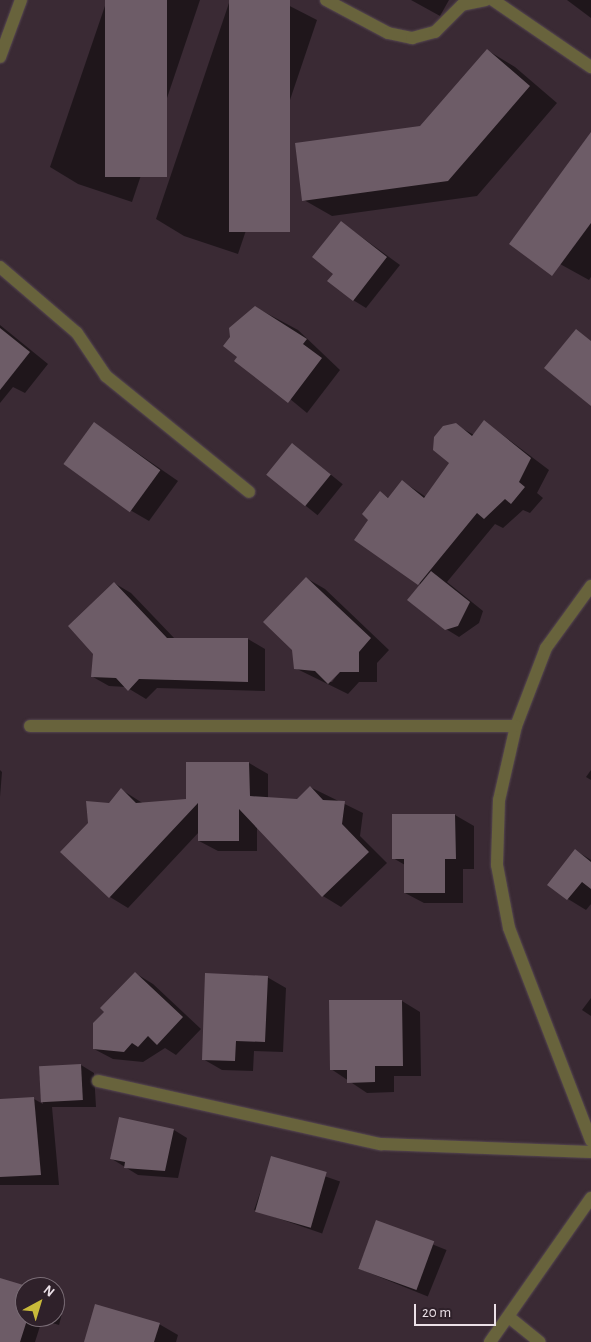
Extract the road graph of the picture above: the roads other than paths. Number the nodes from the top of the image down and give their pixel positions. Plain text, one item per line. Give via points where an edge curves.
1 (21, 0) edge
2 (326, 0) edge
3 (485, 0) edge
4 (493, 0) edge
5 (0, 57) edge
6 (591, 67) edge
7 (0, 267) edge
8 (249, 492) dead end
9 (591, 586) edge
10 (30, 726) dead end
11 (516, 726) junction
12 (98, 1081) dead end
13 (591, 1141) edge
14 (591, 1152) edge
15 (591, 1198) edge
16 (510, 1318) junction
17 (490, 1342) edge
18 (540, 1342) edge

1 - 5 street
2 - 3 street via 388,33 412,38 436,32 462,5
4 - 6 street
7 - 8 street via 77,333 106,376
9 - 11 street via 546,648
10 - 11 street
11 - 13 street via 499,800 497,865 509,928 528,986
12 - 14 street via 381,1144
15 - 16 street
16 - 17 street
16 - 18 street

